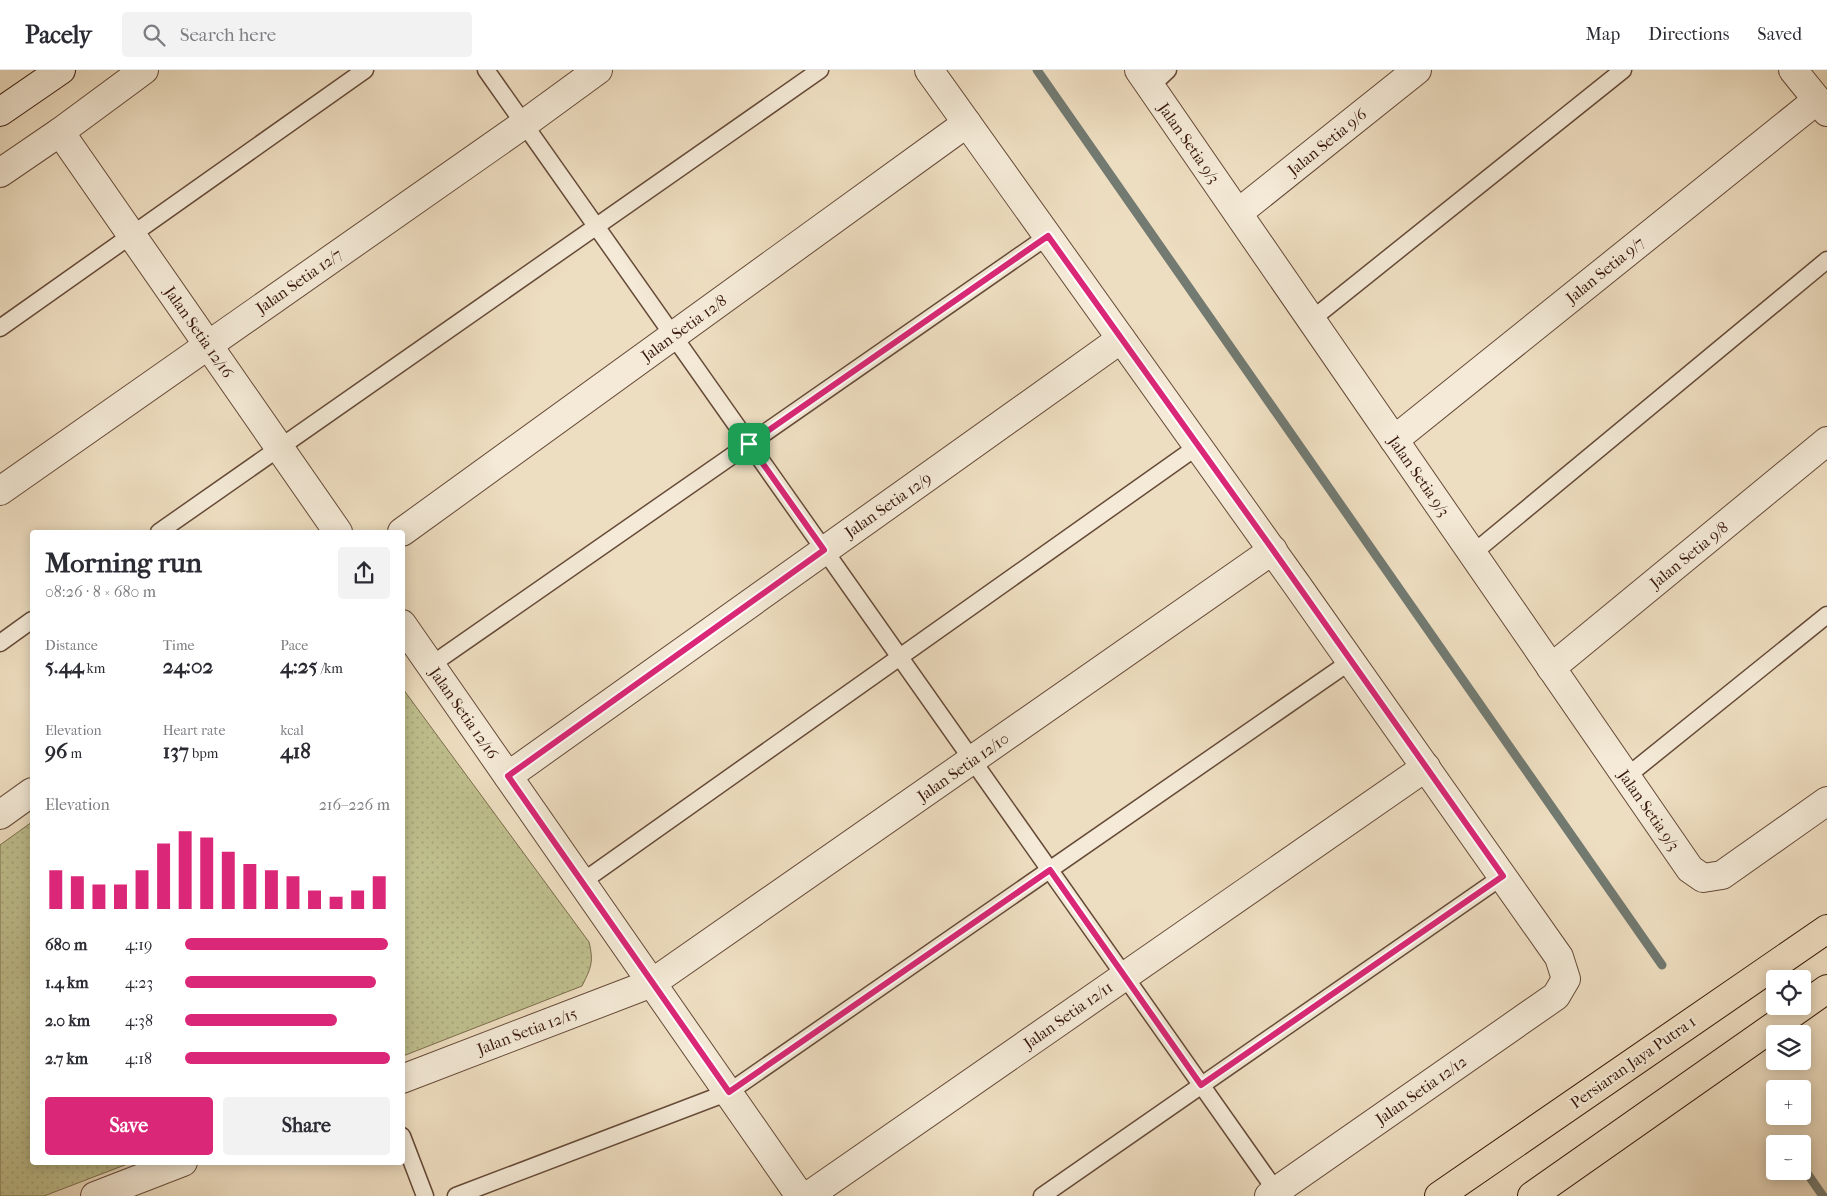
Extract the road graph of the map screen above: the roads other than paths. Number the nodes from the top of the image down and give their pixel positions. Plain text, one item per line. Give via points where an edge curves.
1 (61, 70) edge
2 (144, 70) edge
3 (365, 70) edge
4 (486, 70) edge
5 (598, 70) edge
6 (820, 70) edge
7 (929, 70) edge
8 (1417, 70) edge
9 (1623, 70) edge
10 (1793, 70) edge
11 (1152, 76) edge
12 (1822, 106) edge
13 (0, 112) edge
14 (967, 123) junction
15 (524, 124) junction
16 (60, 132) junction
17 (0, 173) edge
18 (1238, 213) junction
19 (596, 227) junction
20 (132, 235) junction
21 (1048, 236) junction
22 (1827, 260) edge
23 (1311, 320) junction
24 (0, 328) edge
25 (673, 336) junction
26 (1121, 339) junction
27 (208, 345) junction
28 (1394, 440) junction
29 (1827, 441) edge
30 (749, 444) junction
31 (1198, 446) junction
32 (280, 448) junction
33 (0, 491) edge
34 (162, 530) edge
35 (337, 530) edge
36 (405, 530) edge
37 (824, 550) junction
38 (1273, 550) junction
39 (1472, 554) junction
40 (1827, 615) edge
41 (30, 621) edge
42 (405, 628) edge
43 (0, 643) edge
44 (900, 657) junction
45 (1351, 661) junction
46 (431, 665) junction
47 (1551, 668) junction
48 (972, 760) junction
49 (1426, 767) junction
50 (508, 776) junction
51 (1626, 777) junction
52 (30, 793) edge
53 (1827, 801) edge
54 (0, 815) edge
55 (1050, 870) junction
56 (1503, 876) junction
57 (582, 882) junction
58 (1827, 928) edge
59 (1124, 976) junction
60 (652, 983) junction
61 (1827, 989) edge
62 (405, 1078) edge
63 (1201, 1085) junction
64 (729, 1092) junction
65 (405, 1144) edge
66 (175, 1165) edge
67 (1272, 1193) edge
68 (99, 1195) edge
69 (425, 1196) edge
70 (456, 1196) edge
71 (800, 1196) edge
72 (808, 1196) edge
73 (1042, 1196) edge
74 (1440, 1196) edge
75 (1532, 1196) edge

1 - 13 street
2 - 16 street
3 - 20 lane
4 - 15 lane
5 - 15 street, Jalan Setia 12/7
6 - 19 lane
7 - 14 street
8 - 18 street, Jalan Setia 9/6
9 - 23 lane
10 - 12 street
11 - 18 street, Jalan Setia 9/3
12 - 28 street, Jalan Setia 9/7
14 - 21 street
14 - 25 street, Jalan Setia 12/8
15 - 19 lane
15 - 27 street, Jalan Setia 12/7
16 - 17 street
16 - 20 street, Jalan Setia 12/16
18 - 23 street, Jalan Setia 9/3
19 - 25 lane
19 - 32 lane
20 - 24 lane
20 - 27 street, Jalan Setia 12/16
21 - 26 street
21 - 30 lane
22 - 39 lane
23 - 28 street, Jalan Setia 9/3
25 - 30 lane
25 - 36 street, Jalan Setia 12/8
26 - 31 street
26 - 37 street, Jalan Setia 12/9
27 - 32 street, Jalan Setia 12/16
27 - 33 street, Jalan Setia 12/7
28 - 39 street, Jalan Setia 9/3
29 - 47 street, Jalan Setia 9/8
30 - 37 lane
30 - 46 lane
31 - 38 street
31 - 44 lane
32 - 34 lane
32 - 35 street, Jalan Setia 12/16
37 - 44 lane
37 - 50 street, Jalan Setia 12/9
38 - 45 street
38 - 48 street, Jalan Setia 12/10
39 - 47 street, Jalan Setia 9/3
40 - 51 lane
41 - 43 lane
42 - 46 street, Jalan Setia 12/16
44 - 48 lane
44 - 57 lane
45 - 49 street
45 - 55 lane
46 - 50 street, Jalan Setia 12/16
47 - 51 street, Jalan Setia 9/3
48 - 55 lane
48 - 60 street, Jalan Setia 12/10
49 - 56 street
49 - 59 street, Jalan Setia 12/11
50 - 57 street, Jalan Setia 12/16
51 - 53 street, Jalan Setia 9/3 via 1690,869 1703,878 1722,875
52 - 54 street
55 - 59 lane
55 - 64 lane
56 - 63 lane
56 - 67 street, Jalan Setia 12/12 via 1559,957 1566,979 1556,996
57 - 60 street, Jalan Setia 12/16
58 - 74 main road, Persiaran Jaya Putra 1
59 - 63 lane
59 - 72 street, Jalan Setia 12/11
60 - 62 street, Jalan Setia 12/15
60 - 64 street, Jalan Setia 12/16
61 - 75 main road
63 - 67 lane
63 - 73 lane
64 - 70 lane
64 - 71 street, Jalan Setia 12/16
65 - 69 lane
66 - 68 street

